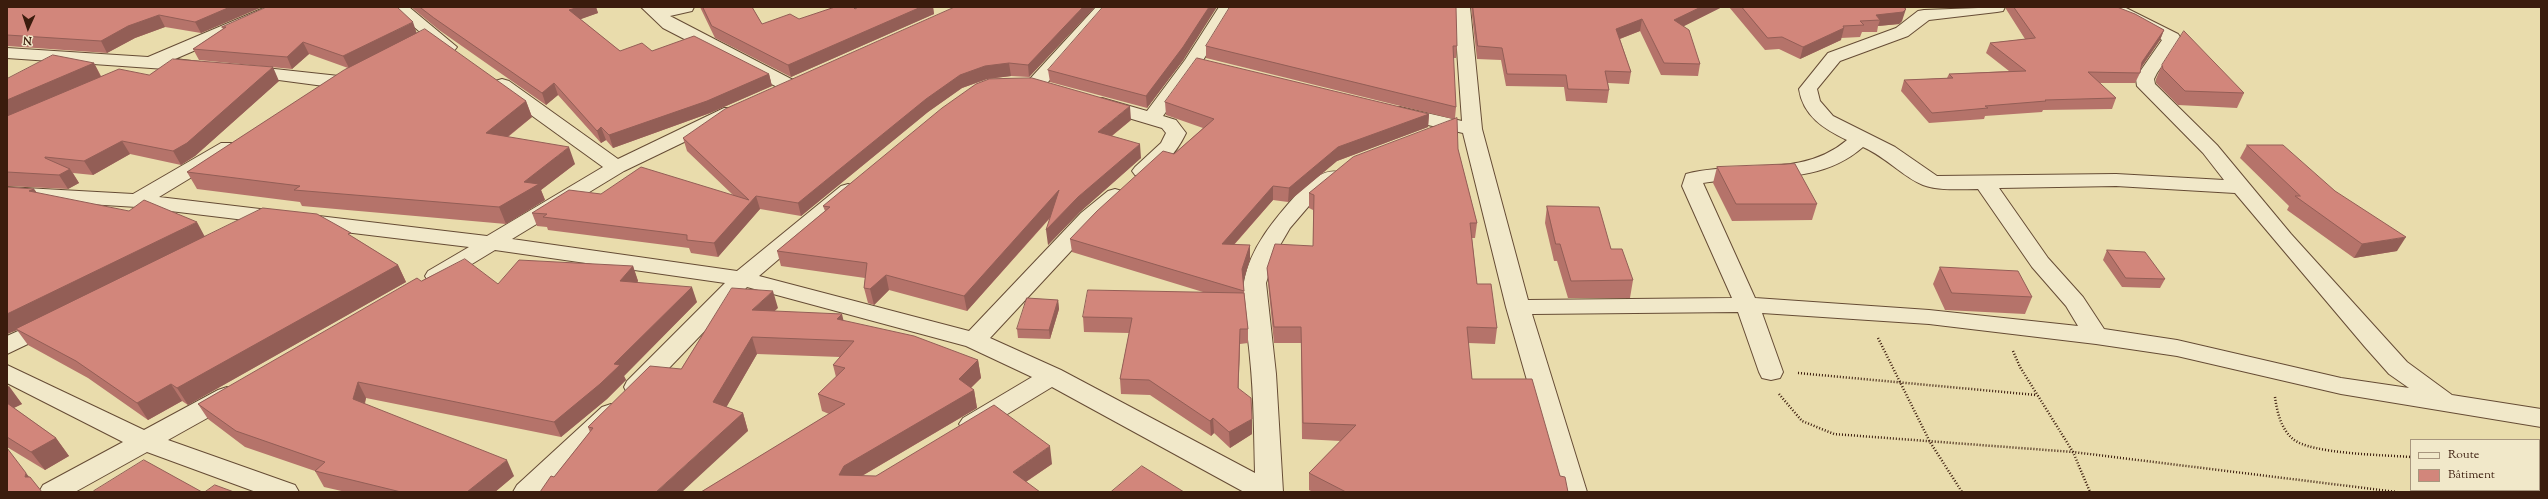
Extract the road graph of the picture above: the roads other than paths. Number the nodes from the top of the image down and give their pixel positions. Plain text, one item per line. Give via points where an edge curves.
1 (280, 7) edge
2 (399, 7) edge
3 (686, 7) edge
4 (1105, 7) edge
5 (1227, 7) edge
6 (1462, 7) edge
7 (1997, 7) edge
8 (2109, 7) edge
9 (653, 10) edge
10 (432, 36) junction
11 (412, 46) edge
12 (12, 56) edge
13 (464, 58) edge
14 (149, 64) junction
15 (490, 76) edge
16 (114, 80) edge
17 (1055, 90) edge
18 (768, 95) edge
19 (311, 98) edge
20 (1084, 98) edge
21 (747, 105) edge
22 (1386, 109) edge
23 (1151, 119) junction
24 (1462, 127) junction
25 (243, 138) edge
26 (1414, 139) edge
27 (1860, 139) junction
28 (1350, 163) edge
29 (617, 167) junction
30 (863, 178) edge
31 (1984, 183) junction
32 (2240, 187) junction
33 (7, 193) edge
34 (137, 201) junction
35 (268, 215) junction
36 (233, 233) edge
37 (492, 243) junction
38 (742, 279) junction
39 (416, 287) edge
40 (1747, 305) junction
41 (1518, 307) junction
42 (70, 314) edge
43 (2096, 336) junction
44 (974, 340) junction
45 (7, 346) edge
46 (1771, 372) road end
47 (7, 373) edge
48 (1052, 376) junction
49 (243, 387) edge
50 (2447, 402) junction
51 (2541, 418) edge
52 (952, 436) edge
53 (146, 442) junction
54 (53, 492) edge
55 (285, 492) edge
56 (527, 492) edge
57 (1268, 492) edge
58 (1573, 492) edge

1 - 14 street
2 - 10 street
3 - 9 street
4 - 17 street via 1027,85
5 - 23 street via 1200,64
6 - 24 street
7 - 27 street via 1924,15 1902,32 1834,57 1808,89 1808,96 1811,104 1831,125
8 - 32 street via 2138,19 2172,38 2148,73 2145,79 2146,86 2210,149
9 - 18 street via 691,36 797,83
10 - 11 street
10 - 13 street
12 - 14 street
14 - 16 street
14 - 19 street via 345,79
15 - 29 street
20 - 23 street
21 - 29 street
22 - 24 street
23 - 44 street via 1169,124 1176,133 1170,146 1089,218
24 - 26 street
24 - 41 street
25 - 34 street
27 - 31 street via 1892,154 1926,179
27 - 40 street via 1851,149 1833,161 1807,170 1709,174 1693,178 1692,186
28 - 57 street via 1307,196 1281,225 1265,252 1255,283 1264,374
29 - 37 street
30 - 38 street
31 - 32 street via 2116,180
31 - 43 street via 2022,232 2040,262 2075,302
32 - 50 street via 2398,368
33 - 34 street
34 - 35 street
35 - 36 street
35 - 37 street
37 - 38 street
37 - 39 street
38 - 44 street
38 - 56 street via 614,410
40 - 41 street
40 - 43 street via 1869,313
40 - 46 street
41 - 58 street
42 - 45 street
43 - 50 street via 2177,348 2341,386
44 - 48 street
47 - 53 street
48 - 52 street
48 - 57 street
49 - 53 street
50 - 51 street
53 - 54 street
53 - 55 street

